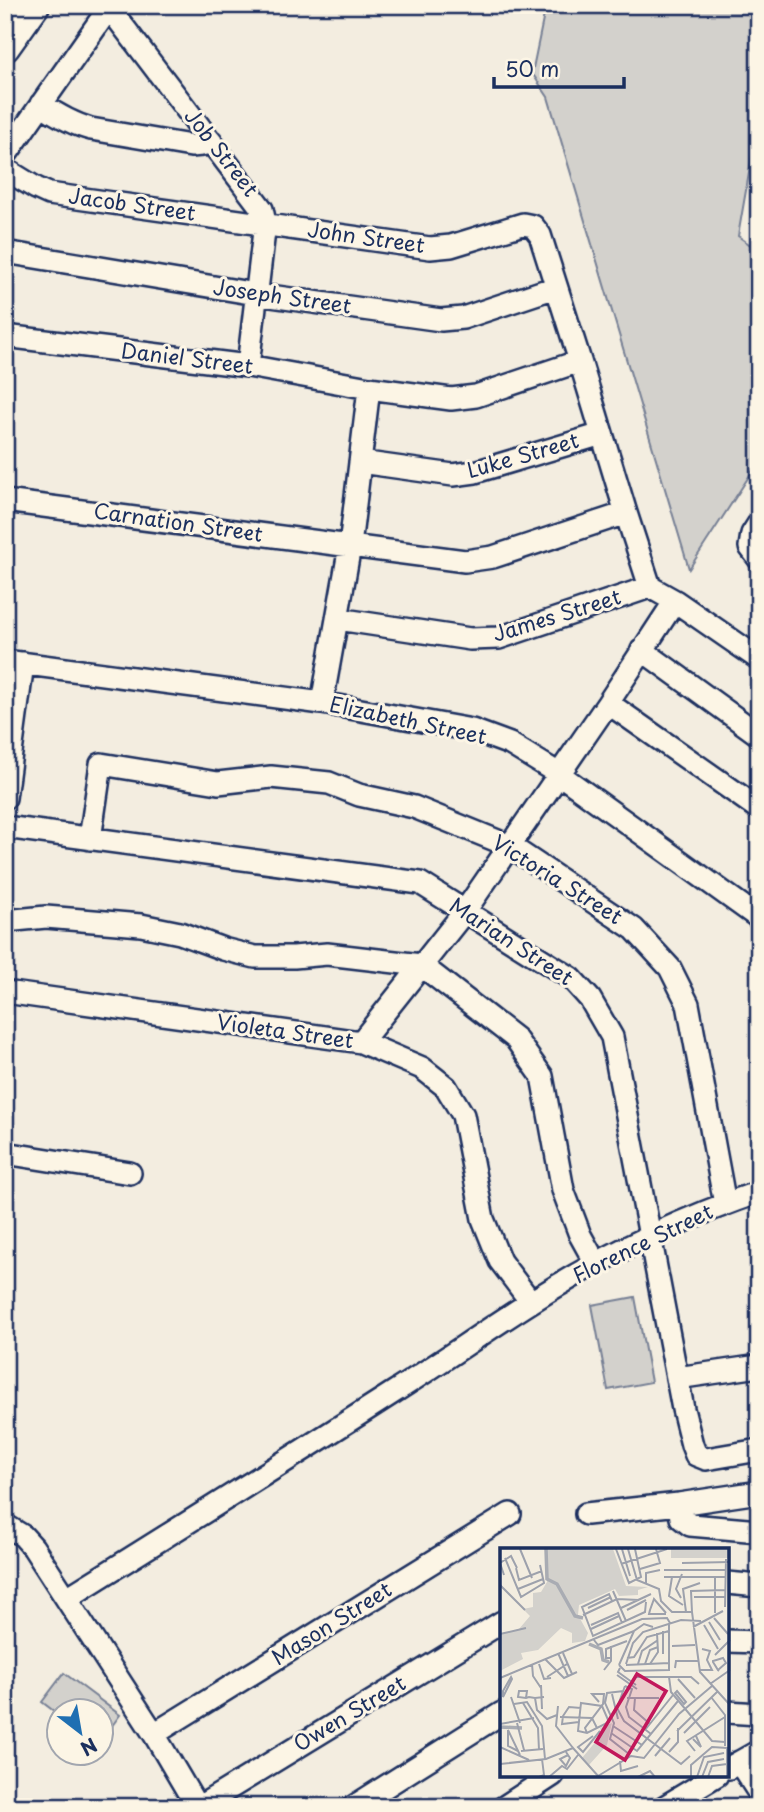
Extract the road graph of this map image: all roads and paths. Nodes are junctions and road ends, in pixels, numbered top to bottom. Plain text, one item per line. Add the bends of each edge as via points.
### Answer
1 (35, 5) edge
2 (108, 7) edge
3 (5, 47) edge
4 (41, 104) junction
5 (211, 141) junction
6 (5, 156) edge
7 (5, 169) edge
8 (265, 223) junction
9 (5, 252) edge
10 (556, 287) junction
11 (256, 294) junction
12 (5, 336) edge
13 (580, 361) junction
14 (248, 366) junction
15 (369, 388) junction
16 (602, 434) junction
17 (360, 462) junction
18 (5, 500) edge
19 (625, 513) junction
20 (759, 523) edge
21 (350, 546) junction
22 (759, 559) edge
23 (650, 587) junction
24 (675, 601) junction
25 (338, 618) junction
26 (642, 650) junction
27 (759, 659) edge
28 (14, 662) edge
29 (322, 703) junction
30 (608, 703) junction
31 (759, 735) edge
32 (8, 754) edge
33 (559, 774) junction
34 (5, 798) edge
35 (759, 809) edge
36 (5, 827) edge
37 (90, 839) junction
38 (510, 846) junction
39 (465, 911) junction
40 (759, 918) edge
41 (5, 921) edge
42 (421, 965) junction
43 (5, 992) edge
44 (361, 1042) junction
45 (5, 1153) edge
46 (130, 1173) dead end
47 (759, 1192) edge
48 (725, 1204) junction
49 (651, 1236) junction
50 (596, 1264) junction
51 (531, 1302) junction
52 (759, 1366) edge
53 (677, 1378) junction
54 (759, 1450) edge
55 (759, 1492) edge
56 (679, 1504) junction
57 (510, 1514) dead end
58 (586, 1514) dead end
59 (5, 1525) edge
60 (759, 1531) edge
61 (729, 1583) edge
62 (759, 1586) edge
63 (67, 1598) junction
64 (500, 1623) edge
65 (729, 1640) edge
66 (759, 1642) edge
67 (729, 1712) edge
68 (500, 1714) edge
69 (759, 1714) edge
70 (155, 1734) junction
71 (759, 1751) edge
72 (733, 1765) edge
73 (550, 1777) edge
74 (713, 1777) edge
75 (759, 1793) edge
76 (666, 1806) edge
77 (198, 1807) edge
78 (352, 1807) edge
79 (504, 1807) edge

1 - 3 street
2 - 4 street
2 - 5 street, Job Street
4 - 5 street via 67,121 91,129 191,146
4 - 6 street
5 - 8 street, Job Street via 259,203
7 - 8 street, Jacob Street via 49,194
8 - 10 street, John Street via 430,248 523,224 533,226 540,234
8 - 11 street, Job Street
9 - 11 street, Joseph Street
10 - 11 street, Joseph Street via 463,318 441,320
10 - 13 street
11 - 14 street, Job Street
12 - 14 street, Daniel Street
13 - 15 street, Daniel Street via 476,396 451,399
13 - 16 street
14 - 15 street, Daniel Street
15 - 17 street
16 - 17 street, Luke Street via 453,475
16 - 19 street
17 - 21 street
18 - 21 street, Carnation Street
19 - 21 street, Carnation Street via 474,560
19 - 23 street
20 - 22 street via 750,547
21 - 25 street
23 - 24 street
23 - 25 street, James Street via 499,638 470,639
24 - 26 street
24 - 27 street
25 - 29 street
26 - 30 street
26 - 31 street
28 - 29 street, Elizabeth Street
28 - 32 street
29 - 33 street, Elizabeth Street via 472,730 510,744
30 - 33 street
30 - 35 street
32 - 34 street
33 - 38 street
33 - 40 street, Elizabeth Street
36 - 37 street, Marian Street
37 - 38 street, Victoria Street via 101,764 218,783 271,777 329,783 414,807
37 - 39 street, Marian Street via 420,883
38 - 39 street
38 - 48 street, Victoria Street via 634,929 670,968 688,1003
39 - 42 street
39 - 49 street, Marian Street via 571,978 590,999 612,1037
41 - 42 street via 46,917 141,925 255,957 327,954
42 - 44 street
42 - 50 street via 515,1038 542,1076 563,1190 579,1235
43 - 44 street, Violeta Street
44 - 51 street, Violeta Street via 422,1068 446,1087 463,1115 483,1219 500,1261
45 - 46 street
47 - 48 street, Florence Street
48 - 49 street, Florence Street
49 - 50 street, Florence Street
49 - 53 street, Marian Street
50 - 51 street, Florence Street
51 - 63 street, Florence Street
52 - 53 street
53 - 54 street, Marian Street via 696,1455 706,1459
55 - 56 street
56 - 58 street
56 - 60 street via 681,1518 690,1525
57 - 70 street, Mason Street
59 - 63 street via 23,1535
61 - 62 street
63 - 70 street
64 - 77 street, Owen Street
65 - 66 street
67 - 69 street
68 - 78 street
70 - 77 street
71 - 72 street
72 - 75 street
73 - 79 street
74 - 76 street

